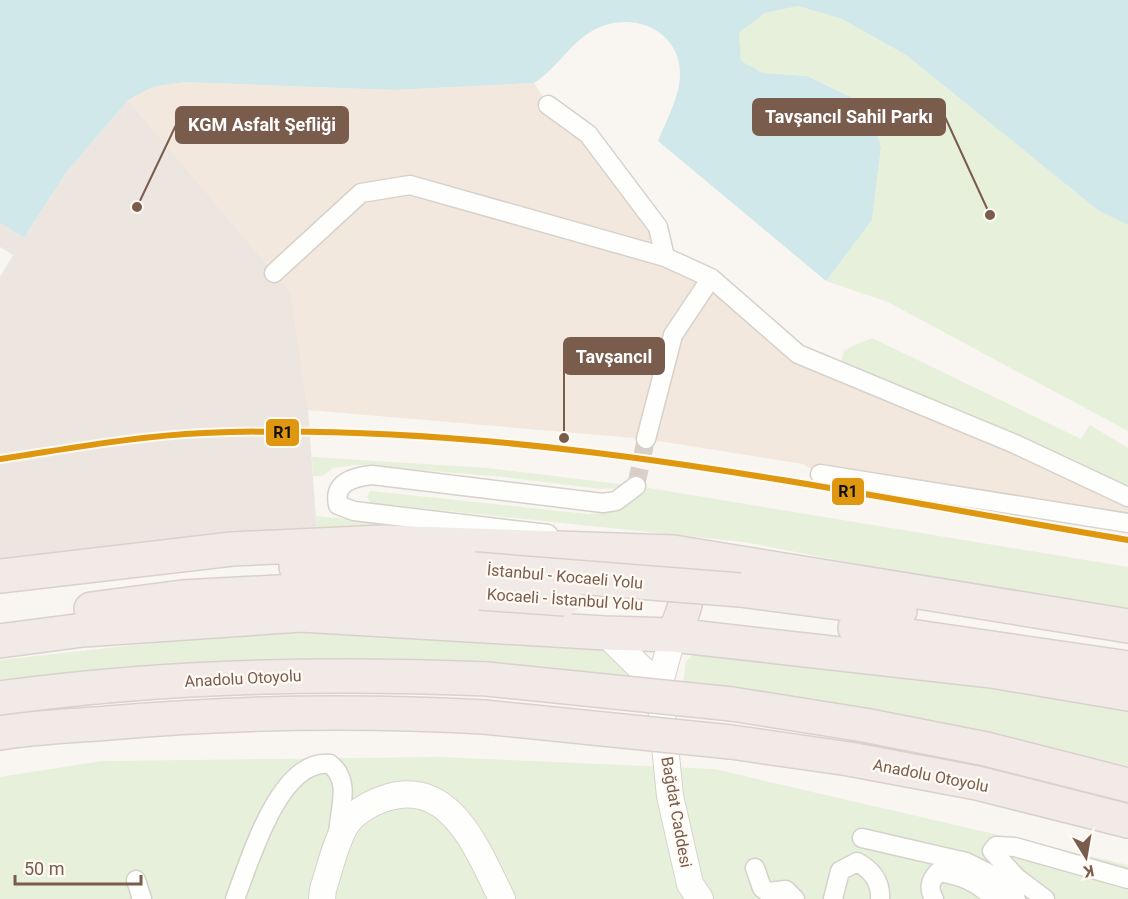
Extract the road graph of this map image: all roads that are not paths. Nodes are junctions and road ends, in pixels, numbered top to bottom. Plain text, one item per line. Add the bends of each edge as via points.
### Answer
1 (548, 105) dead end
2 (664, 257) junction
3 (274, 273) dead end
4 (711, 278) junction
5 (646, 439) tunnel mouth
6 (820, 474) dead end
7 (636, 486) dead end
8 (1128, 497) edge
9 (1128, 523) edge
10 (532, 539) junction
11 (673, 552) junction
12 (0, 576) edge
13 (477, 581) junction
14 (0, 597) edge
15 (741, 600) junction
16 (0, 621) edge
17 (1128, 626) edge
18 (605, 633) junction
19 (673, 635) junction
20 (0, 641) edge
21 (1128, 644) edge
22 (1128, 668) edge
23 (659, 686) junction
24 (1128, 694) edge
25 (0, 698) edge
26 (0, 733) edge
27 (1128, 785) edge
28 (1128, 821) edge
29 (862, 838) dead end
30 (338, 849) junction
31 (754, 868) dead end
32 (1128, 879) edge
33 (136, 880) dead end
34 (142, 899) edge
35 (235, 899) edge
36 (322, 899) edge
37 (502, 899) edge
38 (700, 899) edge
39 (795, 899) edge
40 (833, 899) edge
41 (880, 899) edge
42 (934, 899) edge
43 (994, 899) edge
44 (1016, 899) edge
45 (1045, 899) edge

1 - 2 street via 588,134 658,227
2 - 3 street via 410,185 361,193
2 - 4 street
4 - 5 street via 674,336
4 - 8 street via 798,354 1015,444
6 - 9 street
7 - 10 street via 616,501 603,503 372,475 341,484 336,496 338,505 354,511
10 - 11 highway
10 - 12 highway via 232,549
10 - 18 highway via 530,602 540,615
11 - 17 highway
11 - 19 highway via 688,578 683,615
13 - 14 highway, İstanbul - Kocaeli Yolu via 313,566 180,573
13 - 15 highway, İstanbul - Kocaeli Yolu, bridge
13 - 16 highway, Kocaeli - İstanbul Yolu via 182,597
15 - 21 highway, İstanbul - Kocaeli Yolu
15 - 22 highway
18 - 19 highway
18 - 20 highway via 301,615 83,630
18 - 23 main road
19 - 23 main road
19 - 24 highway via 992,671
23 - 38 main road, Bağdat Caddesi via 670,796 690,884
25 - 27 highway, Anadolu Otoyolu, bridge via 151,682 295,675 487,679 732,704 864,725 986,748
26 - 28 highway, Anadolu Otoyolu, bridge via 164,718 303,712 484,717 731,742 849,759 977,783
29 - 44 street via 966,862 988,873
30 - 35 street via 342,780 330,764 309,765 293,778 272,810
30 - 36 main road
30 - 37 main road via 347,824 372,803 396,794 423,796 444,805 467,832
31 - 39 street via 767,892 786,890
32 - 45 street via 1034,852 996,846 992,850 1001,863
33 - 34 street
40 - 41 street via 840,871 857,862 877,880
42 - 43 street via 931,880 938,872 958,875 982,887

